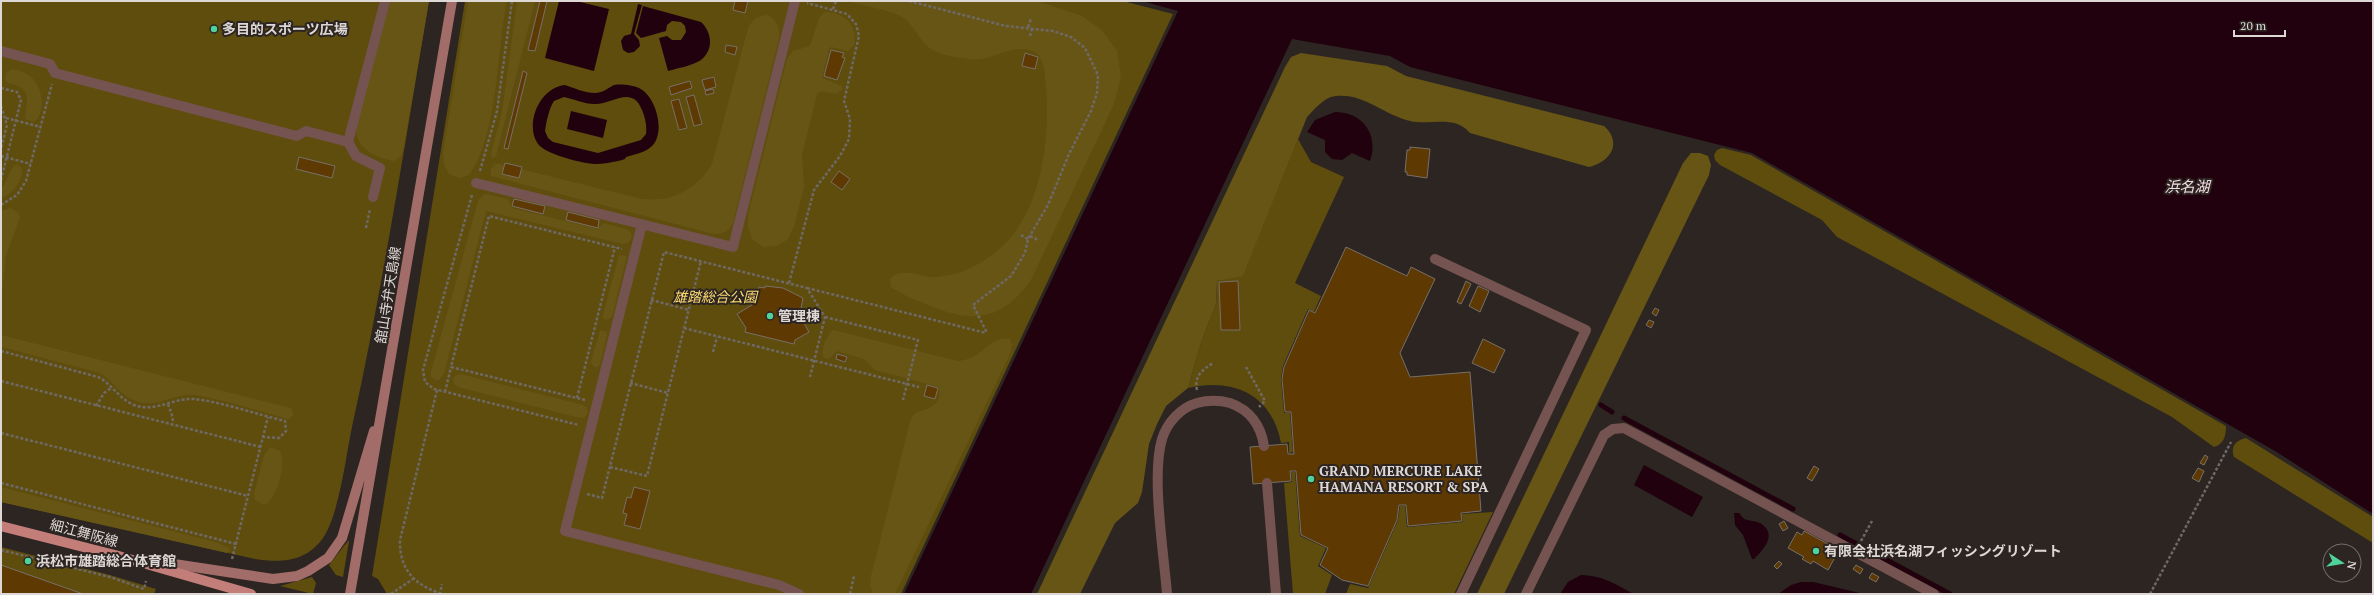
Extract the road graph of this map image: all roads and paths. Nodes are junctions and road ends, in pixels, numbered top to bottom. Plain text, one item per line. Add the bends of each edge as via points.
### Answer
1 (385, 1) edge
2 (452, 1) edge
3 (512, 1) edge
4 (795, 1) edge
5 (800, 1) edge
6 (836, 1) edge
7 (909, 1) edge
8 (833, 9) junction
9 (1031, 19) dead end
10 (1030, 27) junction
11 (1030, 36) dead end
12 (1, 51) edge
13 (55, 73) junction
14 (1, 88) edge
15 (1, 106) edge
16 (6, 118) junction
17 (17, 121) junction
18 (41, 127) junction
19 (348, 142) junction
20 (1, 149) edge
21 (1, 156) edge
22 (7, 158) junction
23 (31, 164) junction
24 (1, 180) edge
25 (476, 183) junction
26 (373, 197) joint
27 (1, 205) edge
28 (642, 224) junction
29 (366, 228) dead end
30 (1021, 235) dead end
31 (1029, 237) junction
32 (1038, 240) dead end
33 (615, 247) junction
34 (634, 252) junction
35 (1435, 259) dead end
36 (701, 261) junction
37 (789, 283) junction
38 (807, 288) junction
39 (651, 300) junction
40 (689, 310) junction
41 (825, 317) junction
42 (684, 328) junction
43 (717, 337) junction
44 (1, 350) edge
45 (713, 352) dead end
46 (814, 361) junction
47 (1213, 363) dead end
48 (451, 367) junction
49 (1246, 367) dead end
50 (389, 375) junction
51 (810, 377) dead end
52 (1, 381) edge
53 (630, 384) junction
54 (907, 384) junction
55 (919, 387) dead end
56 (111, 388) junction
57 (438, 390) junction
58 (445, 392) junction
59 (1198, 392) dead end
60 (668, 393) junction
61 (577, 398) junction
62 (903, 400) dead end
63 (597, 403) junction
64 (168, 404) junction
65 (96, 406) junction
66 (1258, 408) dead end
67 (268, 417) junction
68 (172, 425) junction
69 (590, 428) junction
70 (1, 433) edge
71 (263, 437) junction
72 (2231, 442) dead end
73 (1264, 446) dead end
74 (261, 447) junction
75 (610, 466) junction
76 (1, 483) edge
77 (1267, 483) dead end
78 (575, 492) junction
79 (248, 496) junction
80 (1872, 521) dead end
81 (1, 526) edge
82 (1860, 543) dead end
83 (236, 544) junction
84 (1, 550) edge
85 (115, 555) junction
86 (232, 559) dead end
87 (854, 576) dead end
88 (413, 579) junction
89 (146, 581) dead end
90 (442, 584) dead end
91 (251, 594) edge
92 (350, 594) edge
93 (391, 594) edge
94 (799, 594) edge
95 (850, 594) edge
96 (1167, 594) edge
97 (1276, 594) edge
98 (1461, 594) edge
99 (1526, 594) edge
100 (1934, 594) edge
101 (2150, 594) edge

1 - 19 street
2 - 50 main road, 舘山寺弁天島線
3 - 25 path via 497,110 486,156
4 - 28 street via 733,247
5 - 8 path
6 - 8 path
7 - 10 path via 1006,26
8 - 37 path via 848,14 858,29 859,42 844,101 850,119 850,129 845,148 814,190
9 - 10 path
10 - 11 path
10 - 31 path via 1071,37 1085,48 1098,75 1097,93 1091,111 1069,154 1048,205
12 - 13 street via 50,64
13 - 18 path
13 - 19 street via 297,136 306,131
14 - 17 path via 17,92 20,96
15 - 16 path
16 - 17 path
16 - 20 path via 7,133
17 - 18 path
17 - 22 path
18 - 23 path
19 - 26 street via 356,156 380,168
21 - 22 path
22 - 23 path
22 - 24 path
23 - 27 path via 22,188
25 - 28 street
25 - 57 path via 423,370 425,382 429,387
26 - 29 path
28 - 34 street
30 - 31 path
31 - 32 path
31 - 38 path via 1026,253 1014,272 973,306 987,333
33 - 34 path
33 - 48 path via 489,216
33 - 61 path
34 - 63 street
35 - 98 street via 1586,330
36 - 37 path
36 - 39 path via 664,252
36 - 40 path
37 - 38 path
38 - 41 path
39 - 40 path
39 - 53 path
40 - 42 path
41 - 46 path
41 - 54 path via 918,340
42 - 43 path
42 - 60 path
43 - 45 path
43 - 46 path
44 - 56 path via 87,372 105,380
46 - 51 path
46 - 54 path
47 - 59 path via 1205,367 1198,376
48 - 58 path
48 - 61 path
49 - 66 path via 1265,401
50 - 85 main road via 347,527 336,548 319,565 297,576 273,579
50 - 92 main road, 舘山寺弁天島線
52 - 65 path
53 - 60 path
53 - 75 path
54 - 55 path
54 - 62 path
56 - 64 path via 126,401 136,405 147,407
56 - 65 path via 104,393
57 - 58 path
57 - 88 path via 400,540 401,558
58 - 69 path
60 - 75 path via 647,476
61 - 63 path
63 - 69 street
64 - 67 path via 175,400 195,399
64 - 68 path via 174,418
65 - 68 path
67 - 71 path
67 - 71 path via 285,421 286,431 274,440
68 - 74 path
69 - 78 street
70 - 79 path
71 - 74 path
72 - 101 path
73 - 96 street via 1258,425 1250,416 1241,408 1218,401 1193,404 1174,418 1167,428 1160,451 1158,479
74 - 79 path
75 - 78 path via 602,498
76 - 83 path
77 - 97 street
78 - 94 street via 565,531 779,585
79 - 83 path
80 - 82 path
81 - 85 main road, 細江舞阪線
83 - 86 path
84 - 89 path via 144,588
85 - 91 main road, 細江舞阪線
87 - 95 path
88 - 90 path via 426,588 440,593
88 - 93 path
99 - 100 street via 1604,436 1613,429 1624,428

